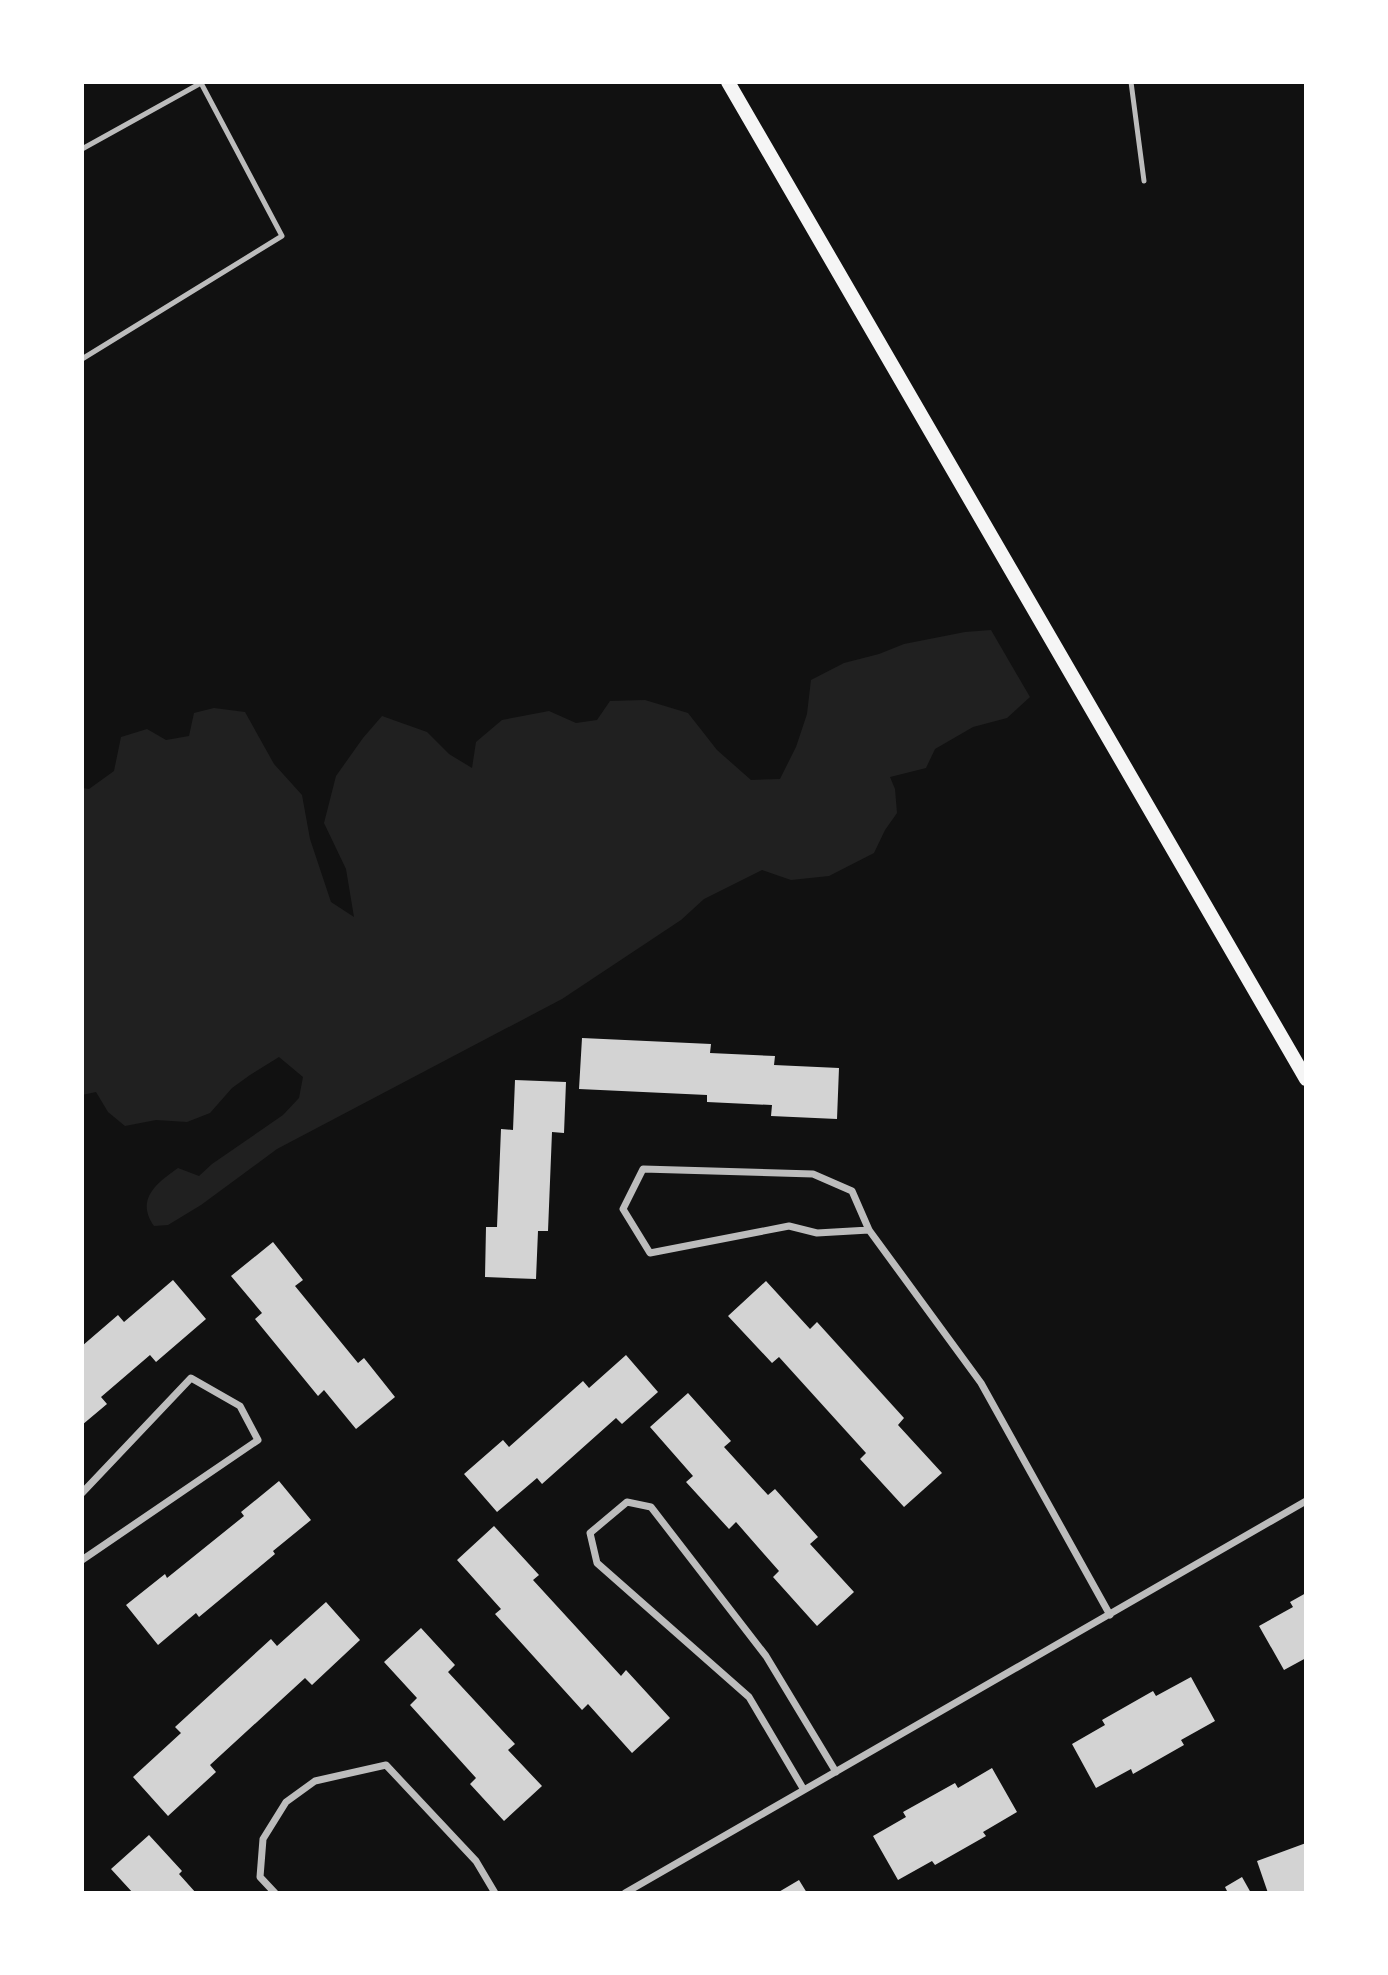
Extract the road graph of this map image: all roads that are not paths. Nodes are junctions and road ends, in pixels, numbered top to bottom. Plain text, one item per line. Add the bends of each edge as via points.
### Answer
1 (728, 82) edge
2 (1131, 82) edge
3 (82, 149) edge
4 (1144, 181) dead end
5 (82, 359) edge
6 (1306, 1079) edge
7 (869, 1230) junction
8 (82, 1493) edge
9 (1306, 1501) edge
10 (82, 1560) edge
11 (1110, 1615) junction
12 (835, 1772) junction
13 (804, 1790) junction
14 (275, 1893) edge
15 (495, 1893) edge
16 (625, 1893) edge

1 - 6 main road
2 - 4 lane
3 - 5 lane via 201,83 282,236
7 - 7 street via 852,1191 813,1174 643,1169 623,1209 650,1253 789,1226 817,1233
7 - 11 street via 981,1383
8 - 10 street via 191,1378 240,1406 258,1440
9 - 11 street
11 - 12 street
12 - 13 street
12 - 13 street via 766,1656 651,1507 627,1502 590,1533 597,1563 749,1697
13 - 16 street
14 - 15 street via 260,1877 263,1839 286,1802 315,1782 386,1765 476,1861

